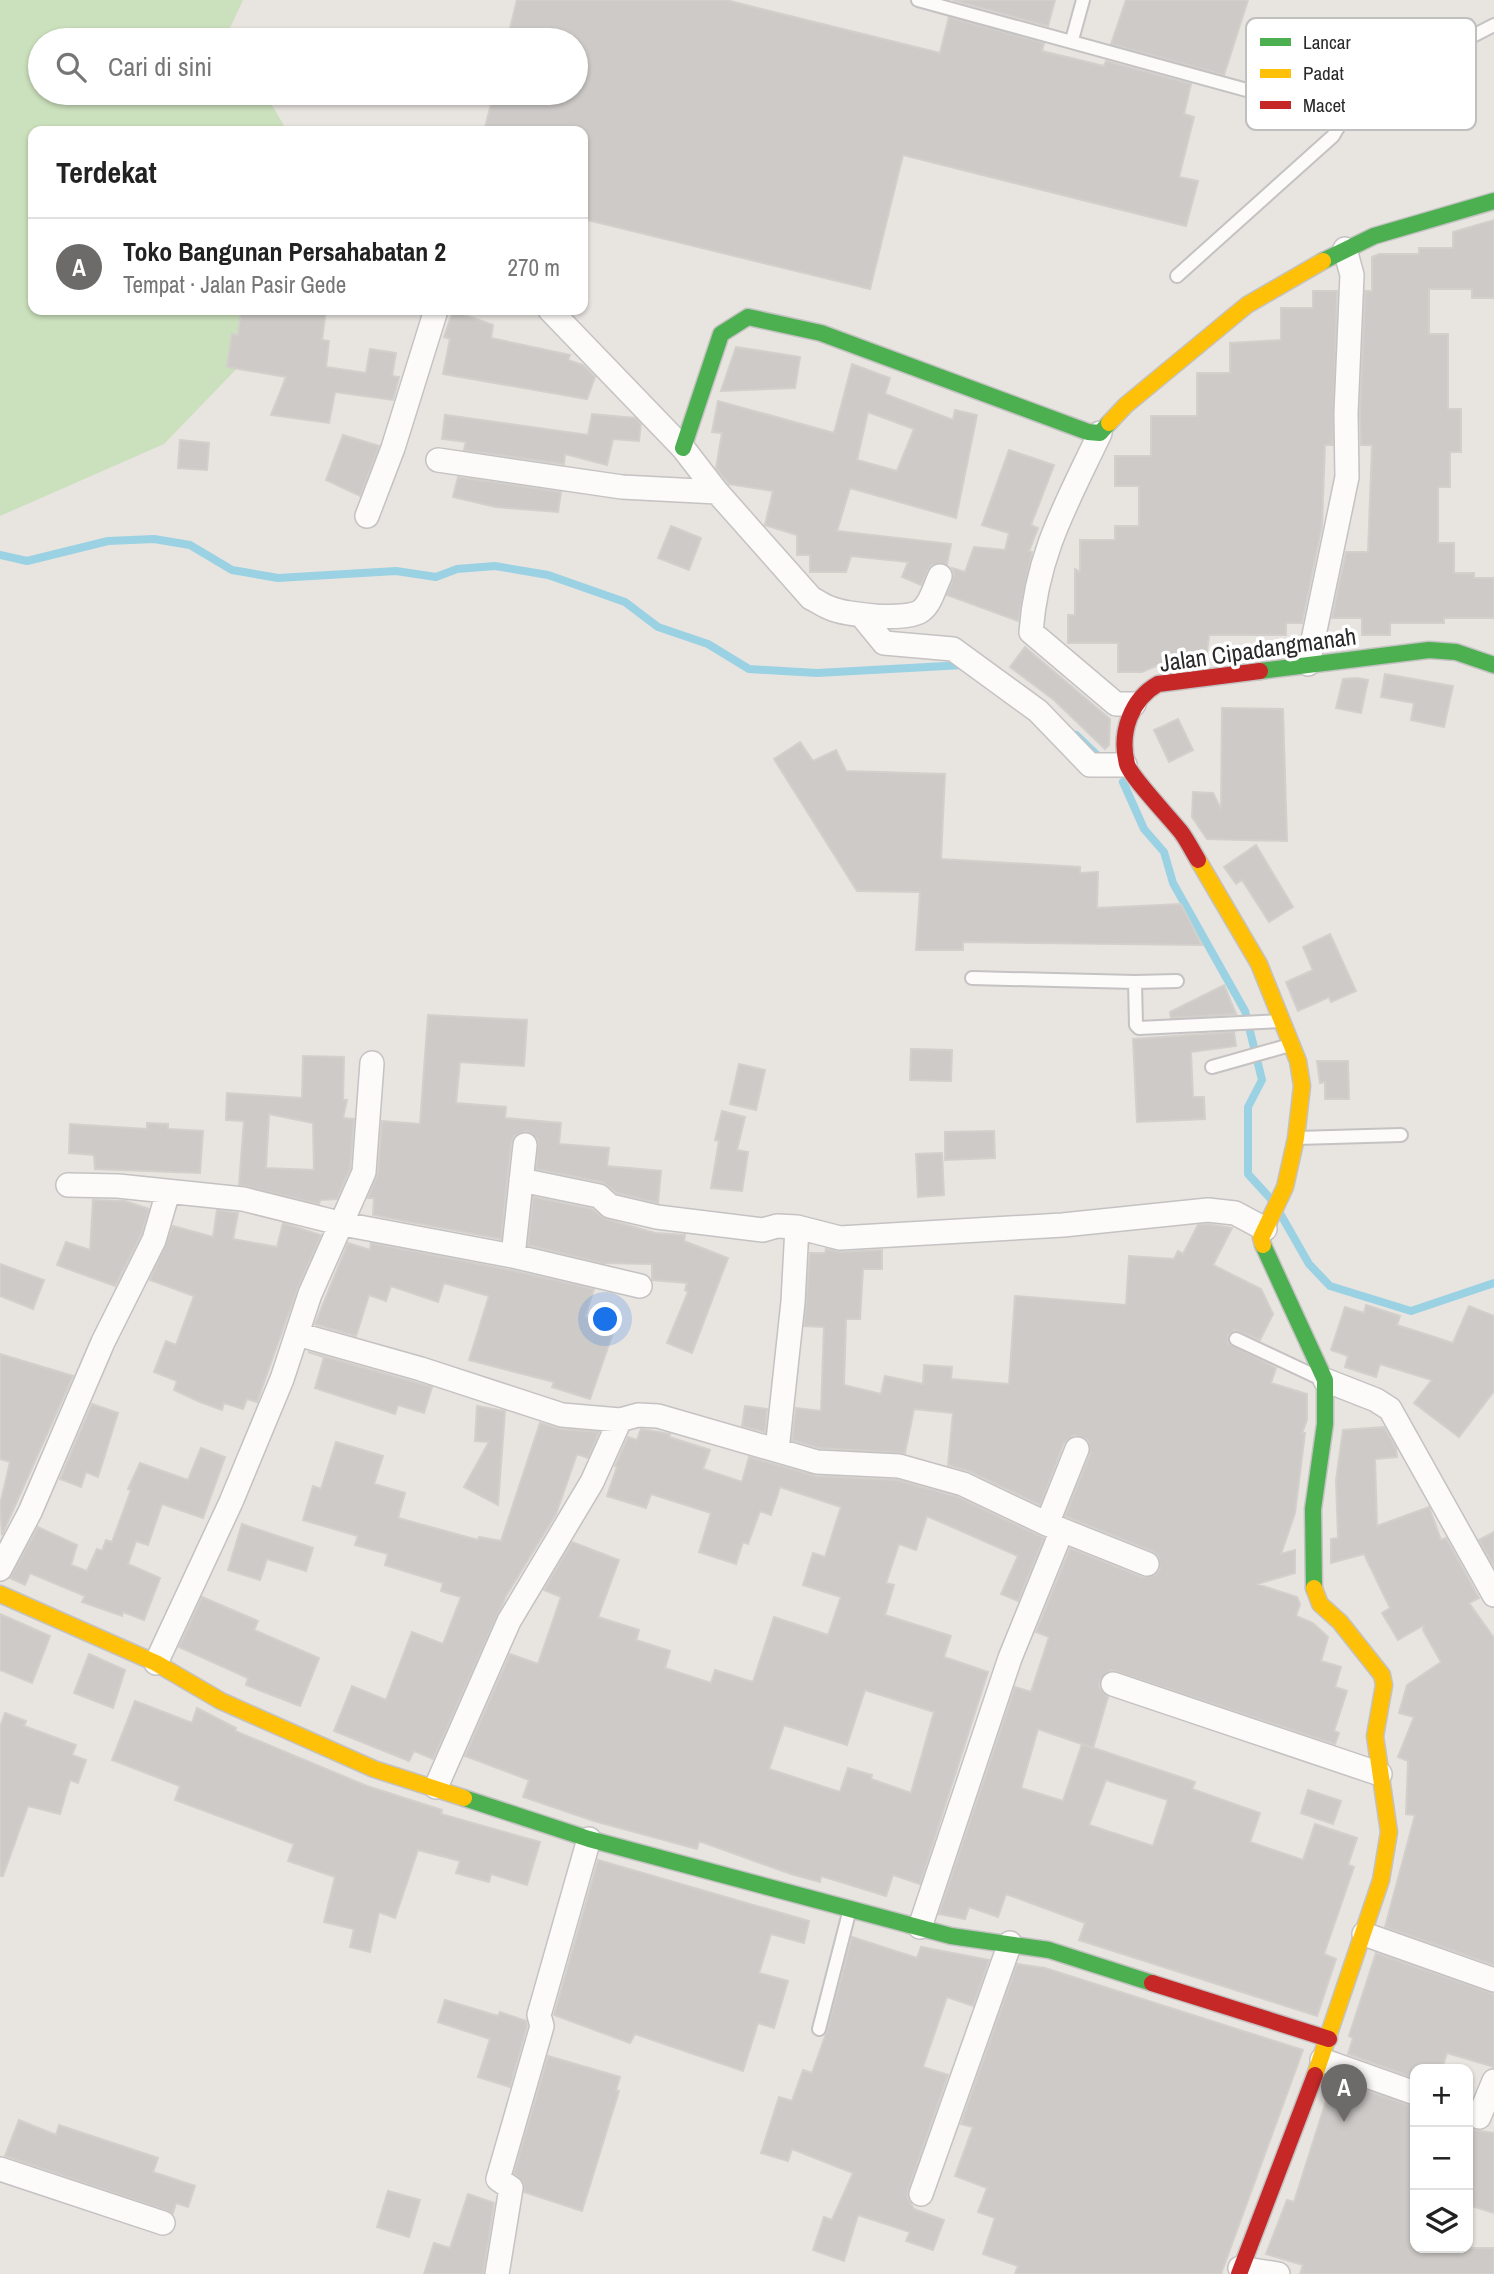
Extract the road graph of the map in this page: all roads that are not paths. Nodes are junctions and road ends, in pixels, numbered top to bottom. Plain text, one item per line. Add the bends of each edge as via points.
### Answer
1 (918, 0) edge
2 (1083, 0) edge
3 (1494, 25) edge
4 (1476, 34) edge
5 (1072, 40) junction
6 (1246, 89) edge
7 (1337, 130) edge
8 (1494, 201) edge
9 (1345, 249) junction
10 (1177, 276) dead end
11 (434, 315) edge
12 (555, 315) edge
13 (1100, 433) junction
14 (683, 448) junction
15 (438, 460) dead end
16 (718, 492) junction
17 (367, 516) dead end
18 (940, 576) dead end
19 (861, 615) junction
20 (1308, 664) junction
21 (1494, 665) edge
22 (1134, 704) junction
23 (1126, 765) junction
24 (972, 978) dead end
25 (1177, 981) dead end
26 (1135, 982) junction
27 (1276, 1021) junction
28 (1290, 1045) junction
29 (372, 1063) dead end
30 (1212, 1066) dead end
31 (1401, 1135) dead end
32 (1296, 1138) junction
33 (525, 1145) dead end
34 (522, 1180) junction
35 (68, 1185) dead end
36 (168, 1192) junction
37 (1270, 1220) junction
38 (344, 1224) junction
39 (797, 1227) junction
40 (513, 1256) junction
41 (640, 1286) dead end
42 (298, 1334) junction
43 (1236, 1339) dead end
44 (1325, 1380) junction
45 (620, 1420) junction
46 (1076, 1449) dead end
47 (777, 1450) junction
48 (1054, 1527) junction
49 (1147, 1564) dead end
50 (0, 1569) edge
51 (0, 1594) edge
52 (1494, 1595) edge
53 (156, 1663) junction
54 (1113, 1684) dead end
55 (1380, 1774) junction
56 (436, 1787) junction
57 (589, 1839) junction
58 (850, 1908) junction
59 (920, 1927) junction
60 (1364, 1934) junction
61 (1010, 1942) junction
62 (1494, 1980) edge
63 (819, 2028) dead end
64 (1326, 2050) junction
65 (1494, 2081) edge
66 (1410, 2091) edge
67 (1480, 2117) edge
68 (1, 2173) edge
69 (921, 2194) dead end
70 (163, 2223) dead end
71 (1239, 2271) edge
72 (497, 2274) edge
73 (1278, 2274) edge

1 - 5 lane
2 - 5 lane
3 - 4 lane
5 - 6 lane
7 - 10 lane
8 - 9 street
9 - 13 street via 1247,305 1126,405
9 - 20 street via 1352,275 1348,477
11 - 17 street
12 - 14 street
13 - 14 street via 821,333 748,317 721,334
13 - 22 street via 1045,552 1034,591 1031,632 1116,704
14 - 16 street
15 - 16 street via 622,487
16 - 19 street via 811,598 831,609
18 - 19 street via 921,612
19 - 23 street via 884,643 953,649 1038,711 1090,765
20 - 21 street, Jalan Cipadangmanah via 1429,650 1456,652
20 - 22 street, Jalan Cipadangmanah via 1158,684
22 - 23 street via 1127,727
23 - 27 street via 1183,835 1259,964
24 - 26 lane
25 - 26 lane
26 - 27 lane via 1139,1028
27 - 28 street
28 - 30 lane
28 - 32 street via 1302,1086
29 - 38 street via 364,1172
31 - 32 lane
32 - 37 street via 1285,1187
33 - 34 street
34 - 39 street via 600,1195 610,1206 657,1217 764,1230
34 - 40 street
35 - 36 street
36 - 38 street via 243,1199
36 - 50 street via 154,1240
37 - 39 street via 1208,1210 1063,1225 840,1238
37 - 44 street via 1261,1238 1266,1258
38 - 40 street
38 - 42 street via 310,1294
39 - 47 street
40 - 41 street
42 - 45 street via 562,1415
42 - 53 street via 231,1502
43 - 44 lane
44 - 52 street via 1390,1409
44 - 55 street via 1325,1424 1313,1509 1313,1586 1320,1604 1382,1675 1375,1736
45 - 47 street via 658,1416
45 - 56 street via 592,1482 509,1621
46 - 48 street
47 - 48 street via 817,1462 898,1466 924,1473 962,1484
48 - 49 street
48 - 59 street
51 - 53 street
53 - 56 street via 221,1701 374,1769
54 - 55 street
55 - 60 street via 1389,1832 1387,1853
56 - 57 street
57 - 58 street
57 - 72 street via 498,2179 511,2188
58 - 59 street
58 - 63 lane
59 - 61 street via 951,1936
60 - 62 street
60 - 64 street
61 - 64 street via 1049,1950
61 - 69 street
64 - 66 street
64 - 71 street
65 - 67 street
68 - 70 street
71 - 73 street

